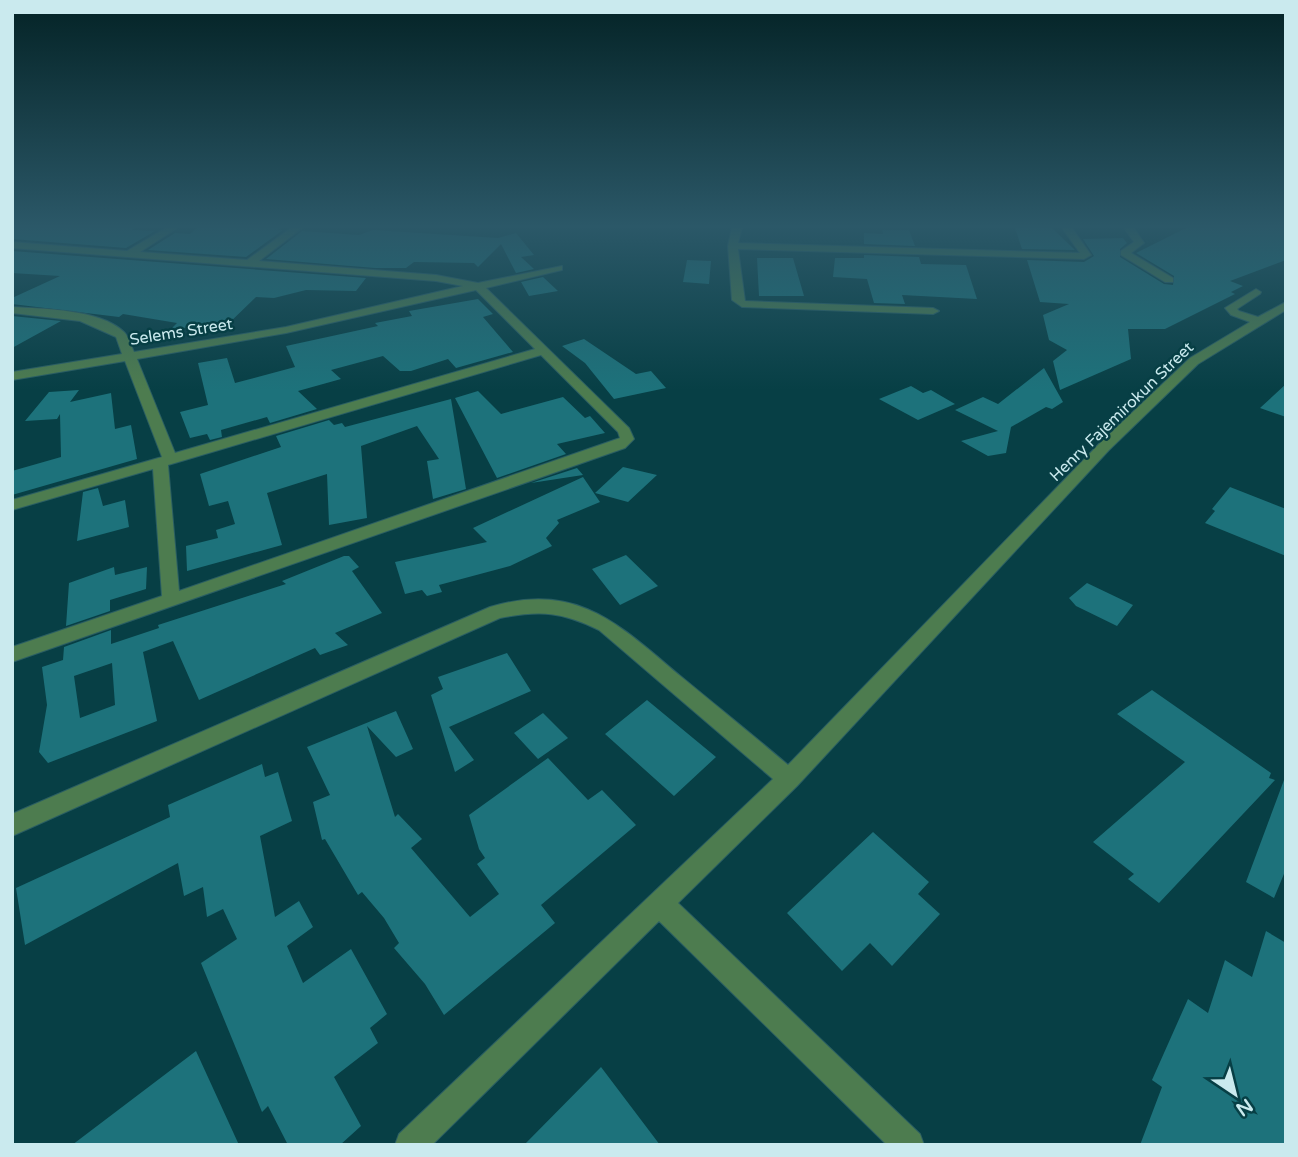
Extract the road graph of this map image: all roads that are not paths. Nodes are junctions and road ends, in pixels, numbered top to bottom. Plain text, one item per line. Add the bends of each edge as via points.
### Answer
1 (457, 282) edge
2 (496, 282) edge
3 (736, 282) edge
4 (478, 286) junction
5 (1256, 292) dead end
6 (1285, 306) edge
7 (12, 310) edge
8 (933, 311) dead end
9 (1256, 320) junction
10 (543, 351) junction
11 (131, 355) junction
12 (12, 376) edge
13 (165, 462) junction
14 (12, 505) edge
15 (171, 601) junction
16 (12, 655) edge
17 (789, 779) junction
18 (12, 825) edge
19 (660, 904) junction
20 (410, 1145) edge
21 (909, 1145) edge

1 - 4 street
2 - 4 street, Selems Street
3 - 8 street via 737,300 742,304
4 - 10 street
4 - 11 street, Selems Street via 286,330
5 - 9 street via 1231,308
6 - 9 street, Henry Fajemirokun Street
7 - 11 street via 79,316 103,323 121,335
9 - 17 street, Henry Fajemirokun Street via 1194,361 1019,535
10 - 13 street
10 - 15 street via 628,439
11 - 12 street, Selems Street
11 - 13 street
13 - 14 street
13 - 15 street
15 - 16 street
17 - 18 street via 606,625 572,608 540,604 496,612
17 - 19 street, Henry Fajemirokun Street
19 - 20 street, Henry Fajemirokun Street
19 - 21 street

